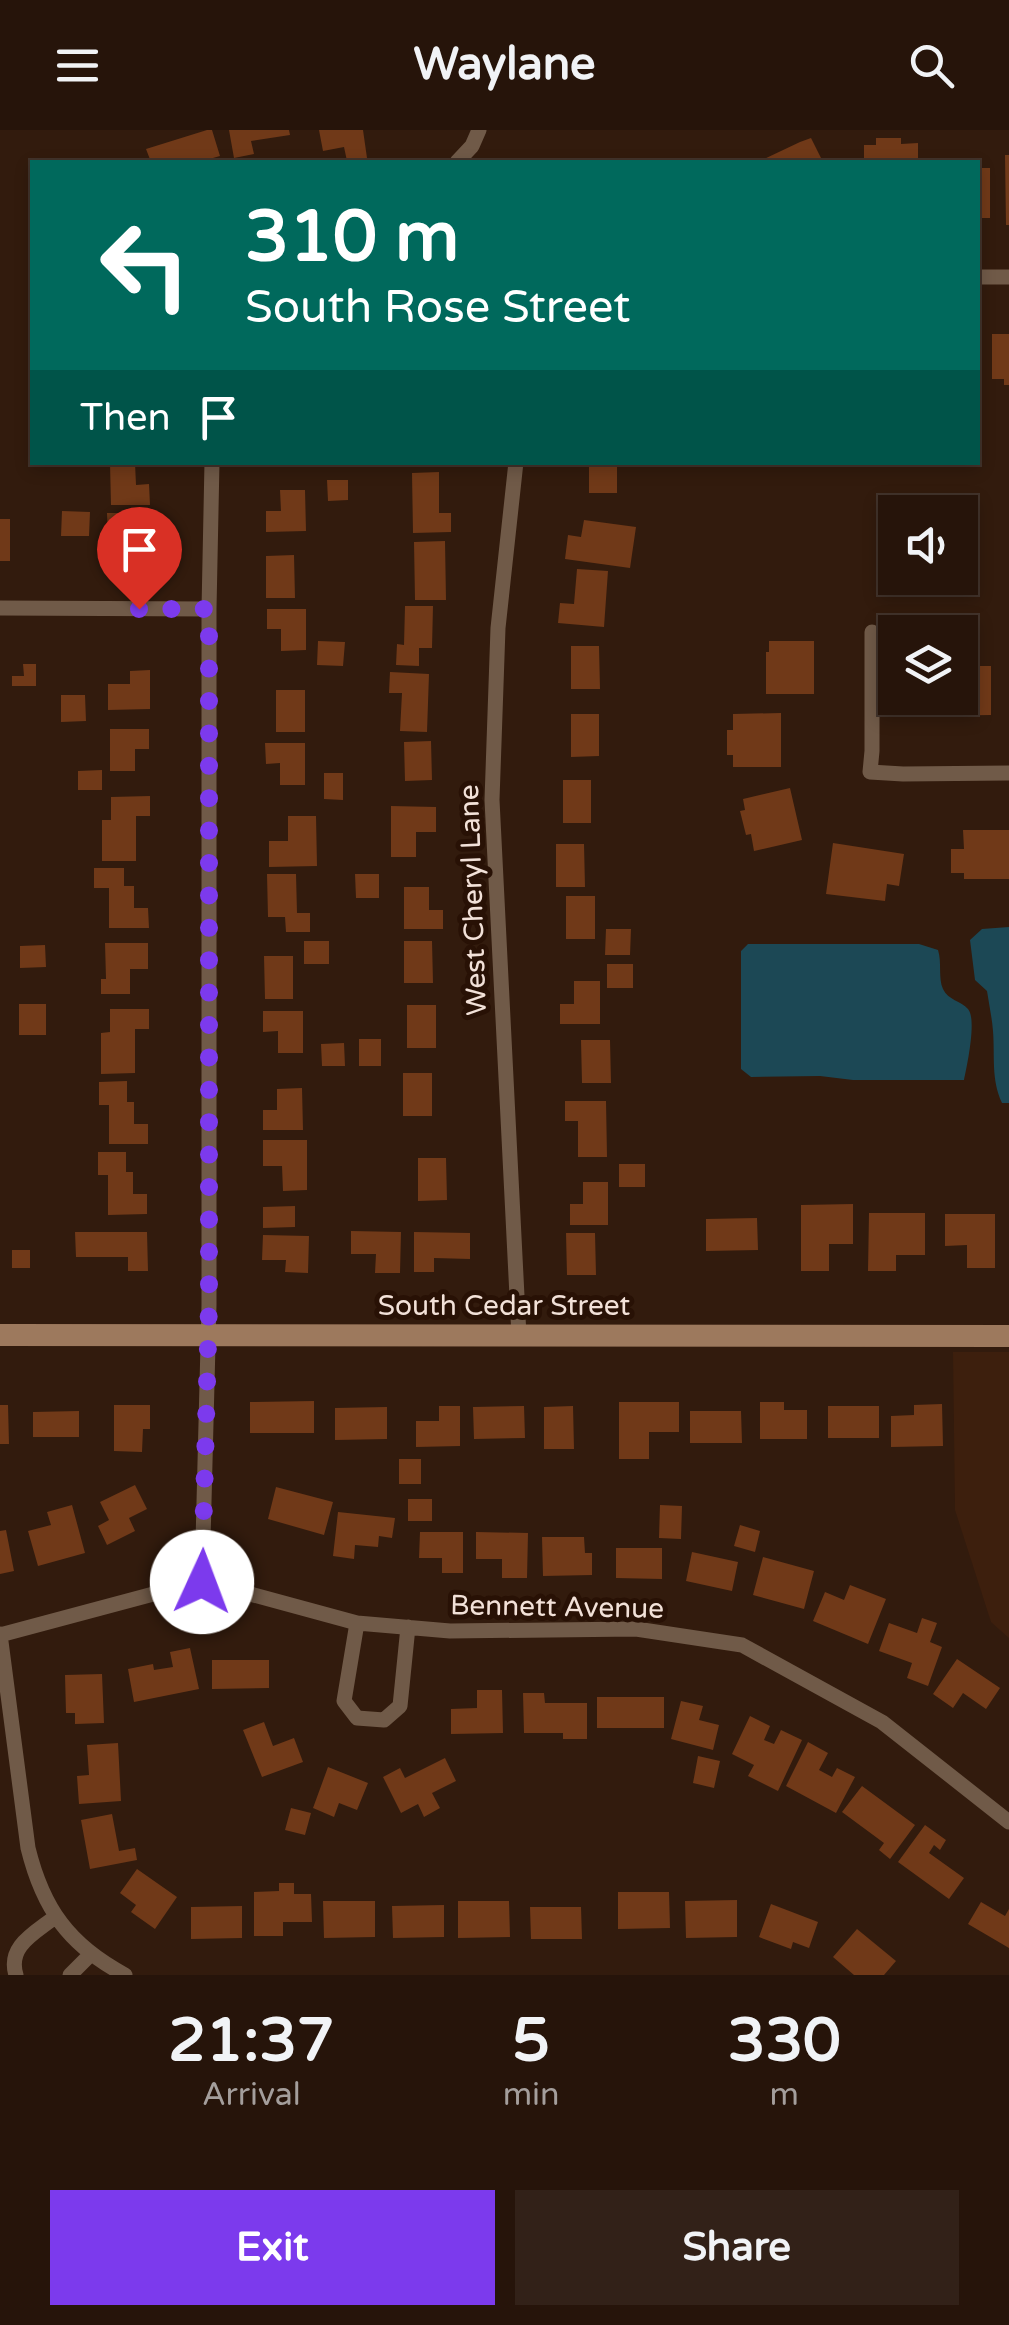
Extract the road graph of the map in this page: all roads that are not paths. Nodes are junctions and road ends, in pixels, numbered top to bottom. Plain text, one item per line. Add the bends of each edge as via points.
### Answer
1 (479, 130) edge
2 (472, 146) junction
3 (459, 160) edge
4 (482, 160) edge
5 (980, 276) edge
6 (1009, 277) edge
7 (212, 465) edge
8 (516, 465) edge
9 (0, 608) edge
10 (209, 609) junction
11 (872, 632) dead end
12 (1009, 773) edge
13 (0, 1335) edge
14 (520, 1336) junction
15 (1009, 1336) edge
16 (208, 1337) junction
17 (202, 1582) junction
18 (357, 1623) junction
19 (408, 1627) junction
20 (0, 1634) edge
21 (1009, 1822) edge
22 (55, 1917) junction
23 (91, 1954) junction
24 (16, 1975) edge
25 (70, 1975) edge
26 (124, 1975) edge

1 - 2 street
2 - 3 street
2 - 4 street
5 - 6 street
7 - 10 street
8 - 14 street, West Cheryl Lane via 498,628 492,800
9 - 10 street
10 - 16 street
11 - 12 street via 870,772
13 - 16 street, South Cedar Street
14 - 15 street, South Cedar Street
14 - 16 street, South Cedar Street
16 - 17 street
17 - 18 street, Bennett Avenue
17 - 20 street, Bennett Avenue
18 - 19 street, Bennett Avenue
18 - 19 street via 344,1701 357,1718 384,1720 400,1706
19 - 21 street, Bennett Avenue via 636,1629 742,1645 882,1722
20 - 22 street via 28,1848
22 - 23 street
22 - 24 street via 18,1946
23 - 25 street
23 - 26 street

